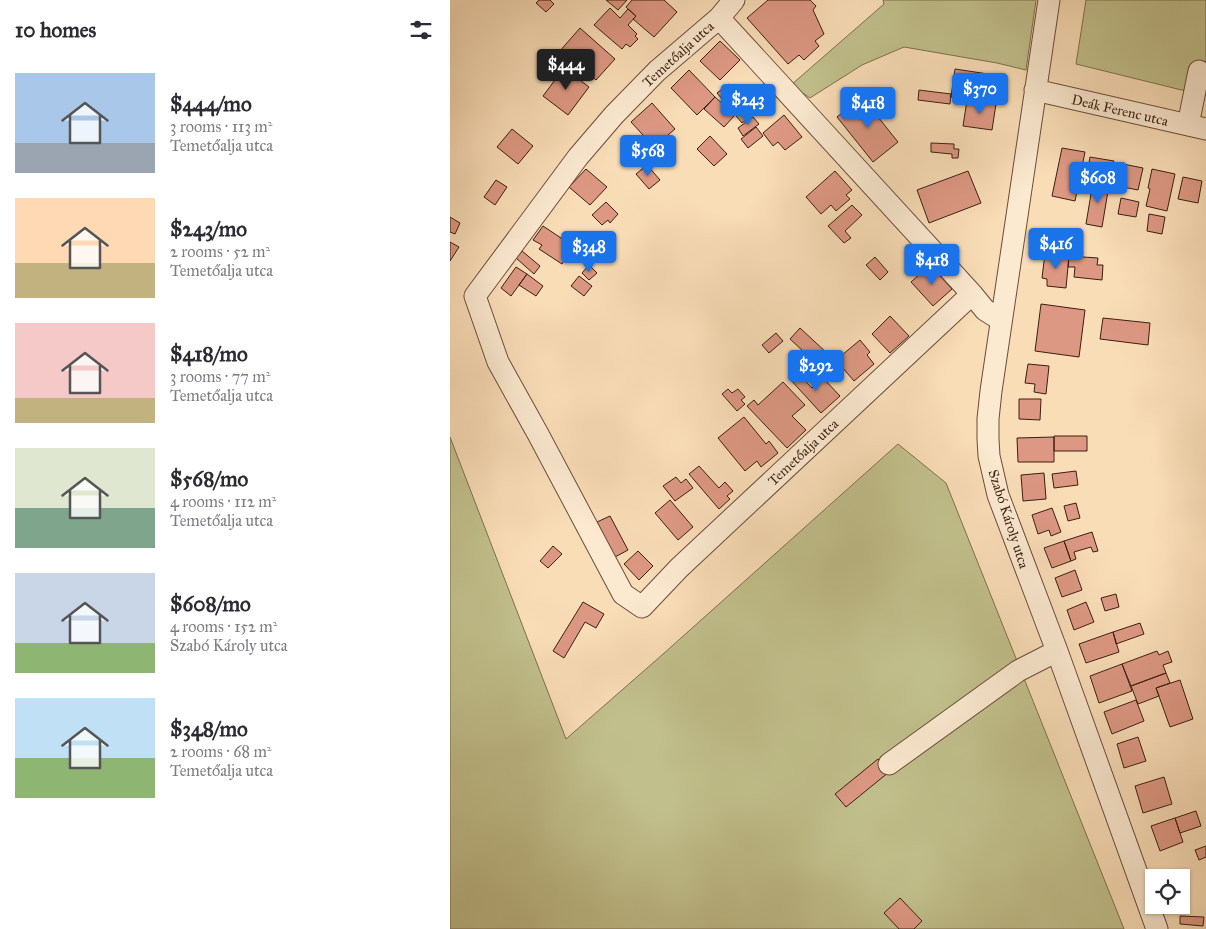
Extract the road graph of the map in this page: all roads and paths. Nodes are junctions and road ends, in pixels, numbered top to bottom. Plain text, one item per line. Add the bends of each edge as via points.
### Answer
1 (734, 0) edge
2 (1049, 0) edge
3 (719, 18) junction
4 (1199, 71) dead end
5 (1035, 90) junction
6 (1197, 127) edge
7 (972, 294) junction
8 (1001, 320) junction
9 (1057, 651) junction
10 (889, 764) dead end
11 (1157, 929) edge

1 - 3 street
2 - 5 street, Szabó Károly utca
3 - 7 street, Temetőalja utca
3 - 7 street, Temetőalja utca via 657,71 614,115 578,157 475,296 498,362 623,594 642,606
4 - 6 street
5 - 6 street, Deák Ferenc utca
5 - 8 street, Szabó Károly utca
7 - 8 street via 985,310
8 - 9 street, Szabó Károly utca via 988,419 989,456 998,495
9 - 10 street via 1018,671
9 - 11 street, Szabó Károly utca

